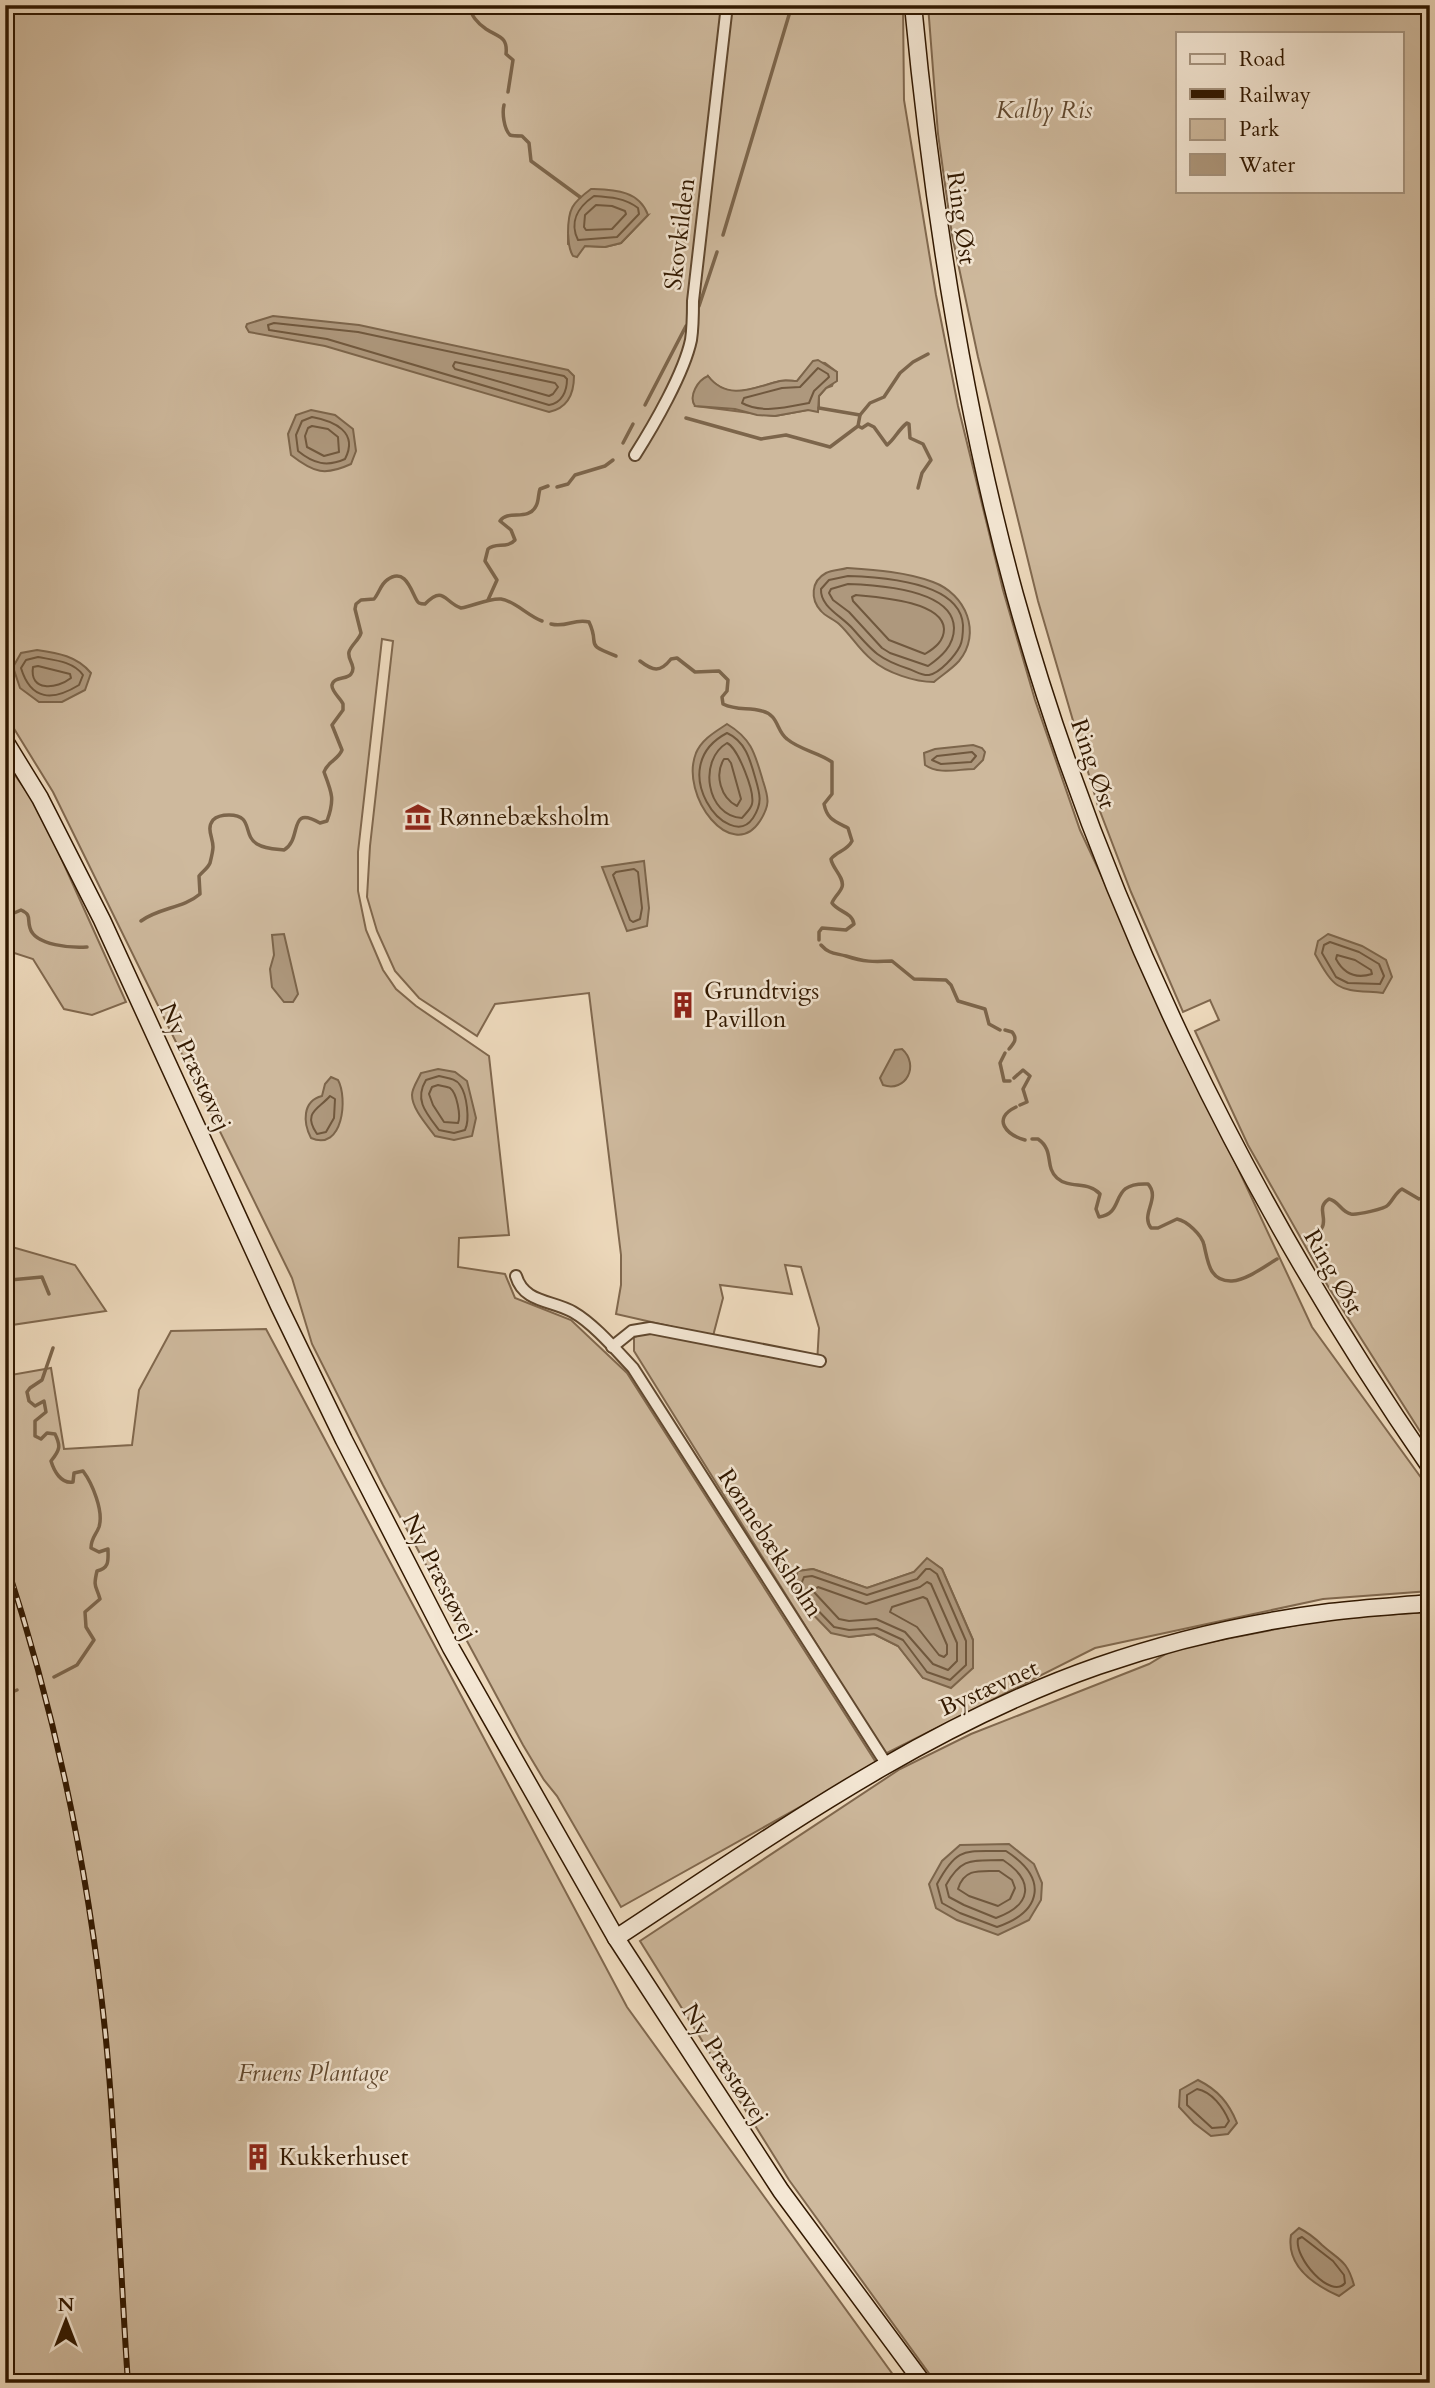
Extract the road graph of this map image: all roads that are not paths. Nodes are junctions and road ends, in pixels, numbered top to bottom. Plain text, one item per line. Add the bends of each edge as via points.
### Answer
1 (727, 5) edge
2 (914, 5) edge
3 (635, 454) dead end
4 (5, 741) edge
5 (516, 1276) dead end
6 (612, 1347) junction
7 (820, 1361) dead end
8 (1430, 1467) edge
9 (1430, 1603) edge
10 (887, 1765) junction
11 (616, 1938) junction
12 (923, 2383) edge

1 - 3 street, Skovkilden via 691,341 655,422
2 - 8 street, Ring Øst via 925,130 951,309 979,447 1023,621 1093,834 1155,980 1233,1142 1361,1365
4 - 11 street, Ny Præstøvej via 40,798 102,920 279,1306 382,1513 451,1648
5 - 6 street, Rønnebæksholm via 530,1296 573,1312
6 - 7 street via 632,1331 650,1328
6 - 10 street, Rønnebæksholm via 633,1368
9 - 10 street, Bystævnet via 1330,1612 1172,1643 1026,1695 954,1727
10 - 11 street, Bystævnet
11 - 12 street, Ny Præstøvej via 781,2191

